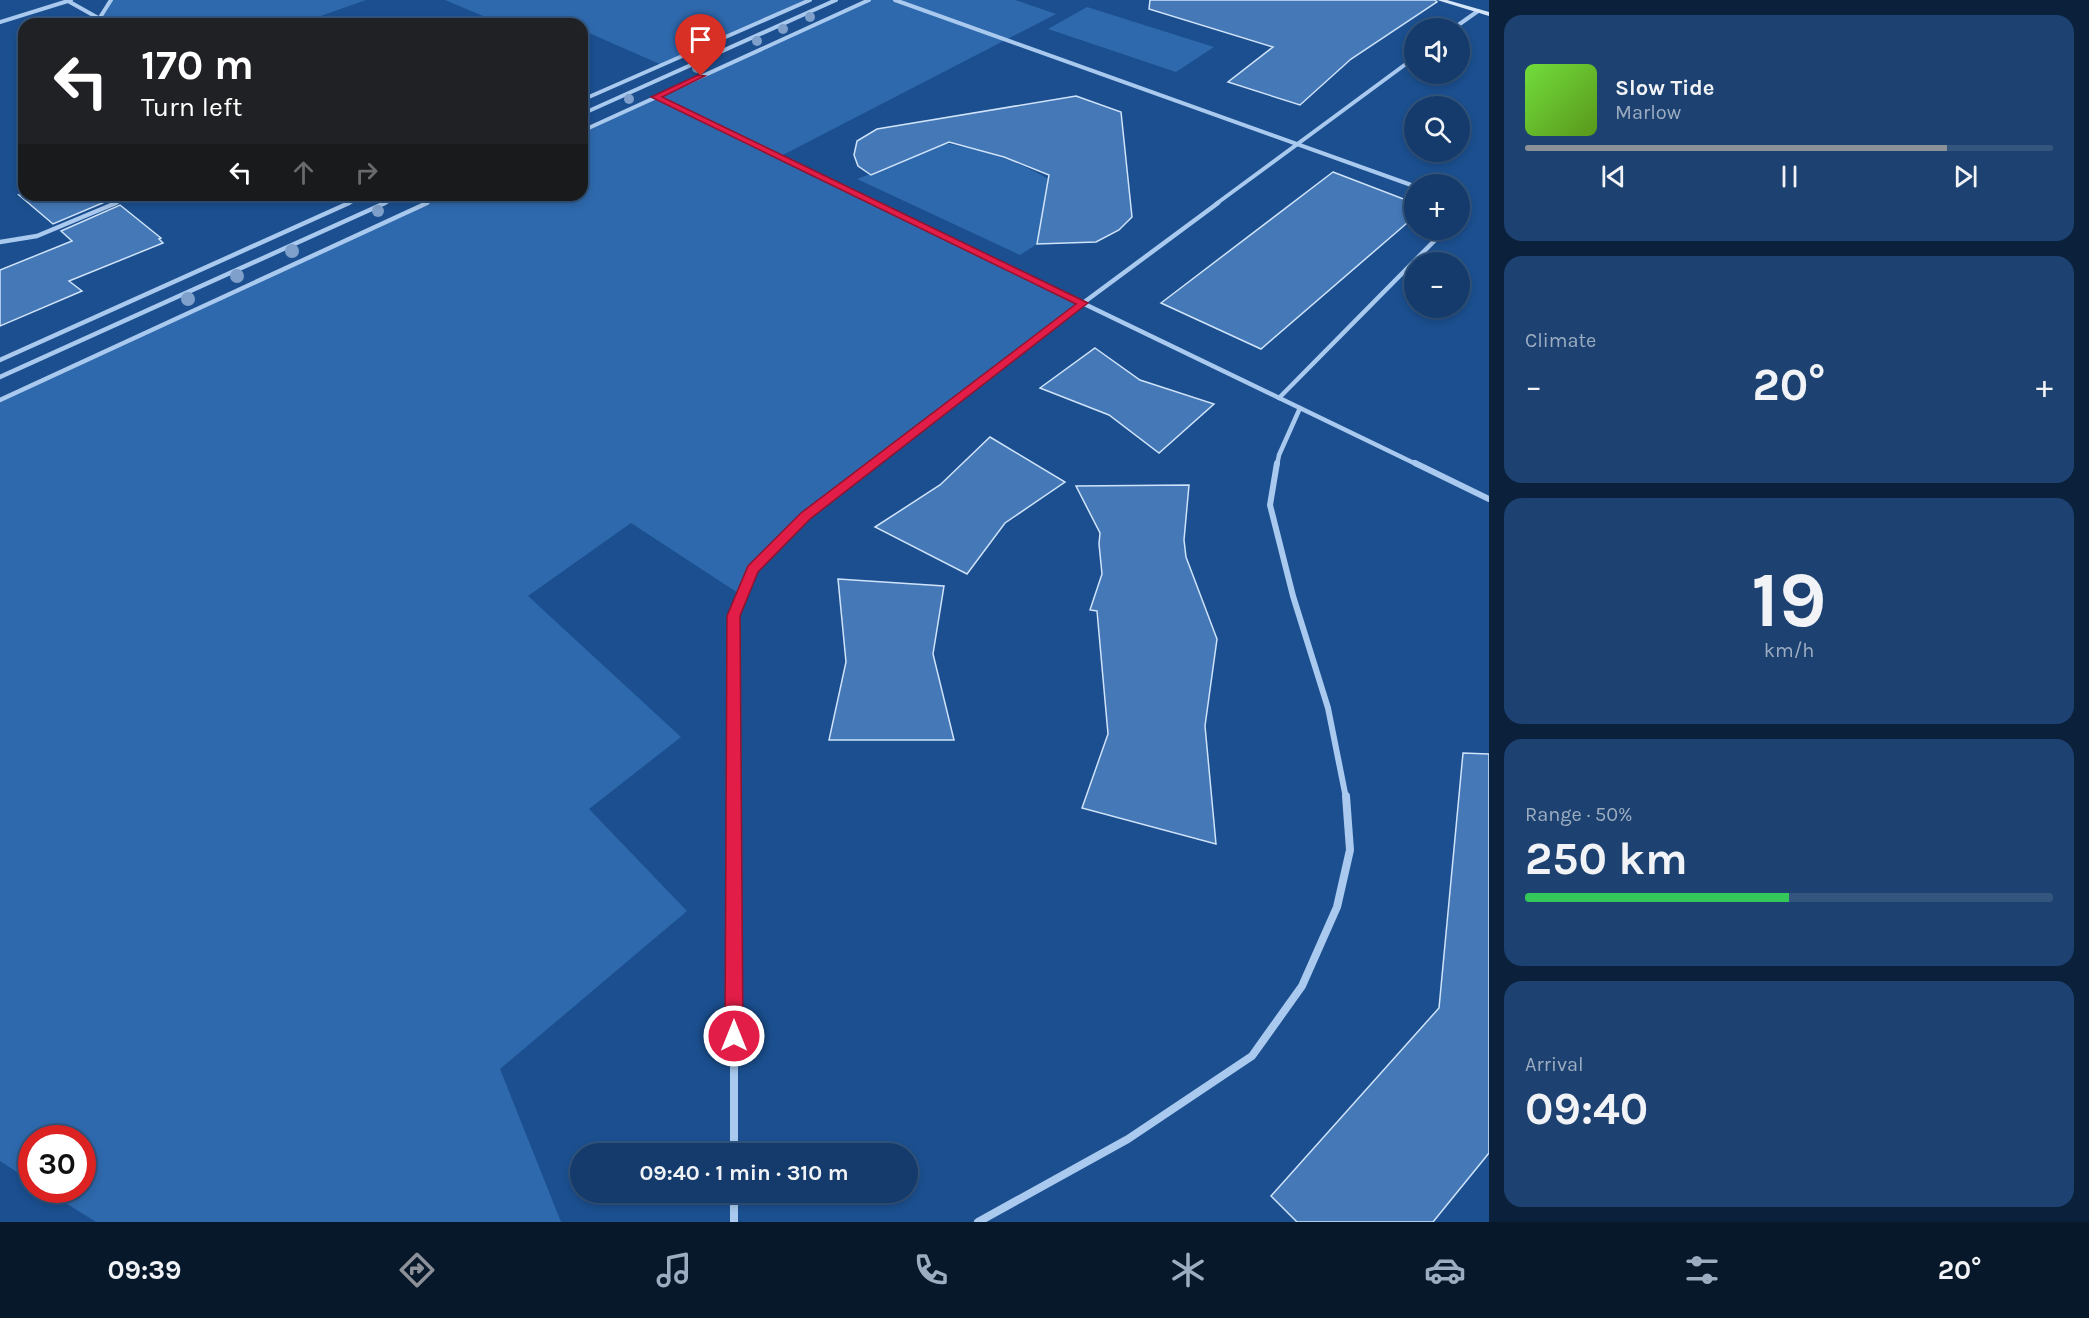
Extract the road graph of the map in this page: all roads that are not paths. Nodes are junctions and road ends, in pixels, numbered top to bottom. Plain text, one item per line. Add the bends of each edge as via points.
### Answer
1 (111, 0) edge
2 (810, 0) edge
3 (836, 0) edge
4 (869, 0) edge
5 (895, 0) edge
6 (1440, 0) edge
7 (69, 1) edge
8 (1478, 11) junction
9 (1489, 14) edge
10 (0, 15) edge
11 (97, 18) edge
12 (100, 18) edge
13 (1468, 18) edge
14 (8, 19) junction
15 (0, 22) edge
16 (1404, 65) edge
17 (588, 97) edge
18 (655, 97) junction
19 (588, 111) edge
20 (588, 128) edge
21 (1298, 144) junction
22 (1404, 182) edge
23 (121, 201) edge
24 (354, 201) edge
25 (390, 201) edge
26 (431, 201) edge
27 (1435, 240) edge
28 (0, 242) edge
29 (1083, 303) junction
30 (0, 360) edge
31 (0, 377) edge
32 (1279, 398) junction
33 (0, 400) edge
34 (1300, 408) junction
35 (1489, 499) edge
36 (734, 1143) edge
37 (734, 1203) edge
38 (734, 1222) edge
39 (978, 1222) edge

1 - 12 street
2 - 17 street
3 - 19 street
4 - 18 street
5 - 21 street
6 - 8 main road
7 - 11 street
7 - 14 street
8 - 9 main road
8 - 13 street
10 - 14 street
14 - 15 street
16 - 21 street
18 - 20 street
18 - 29 street
21 - 22 street
21 - 29 street
23 - 28 street via 37,236
24 - 30 street
25 - 31 street
26 - 33 street
27 - 32 street
29 - 32 street
29 - 36 street via 806,516 753,569 741,595 734,616
32 - 34 street
34 - 35 street
34 - 39 street via 1279,455 1270,505 1328,708 1345,784 1350,850 1337,907 1302,986 1252,1056 1128,1139
37 - 38 street

